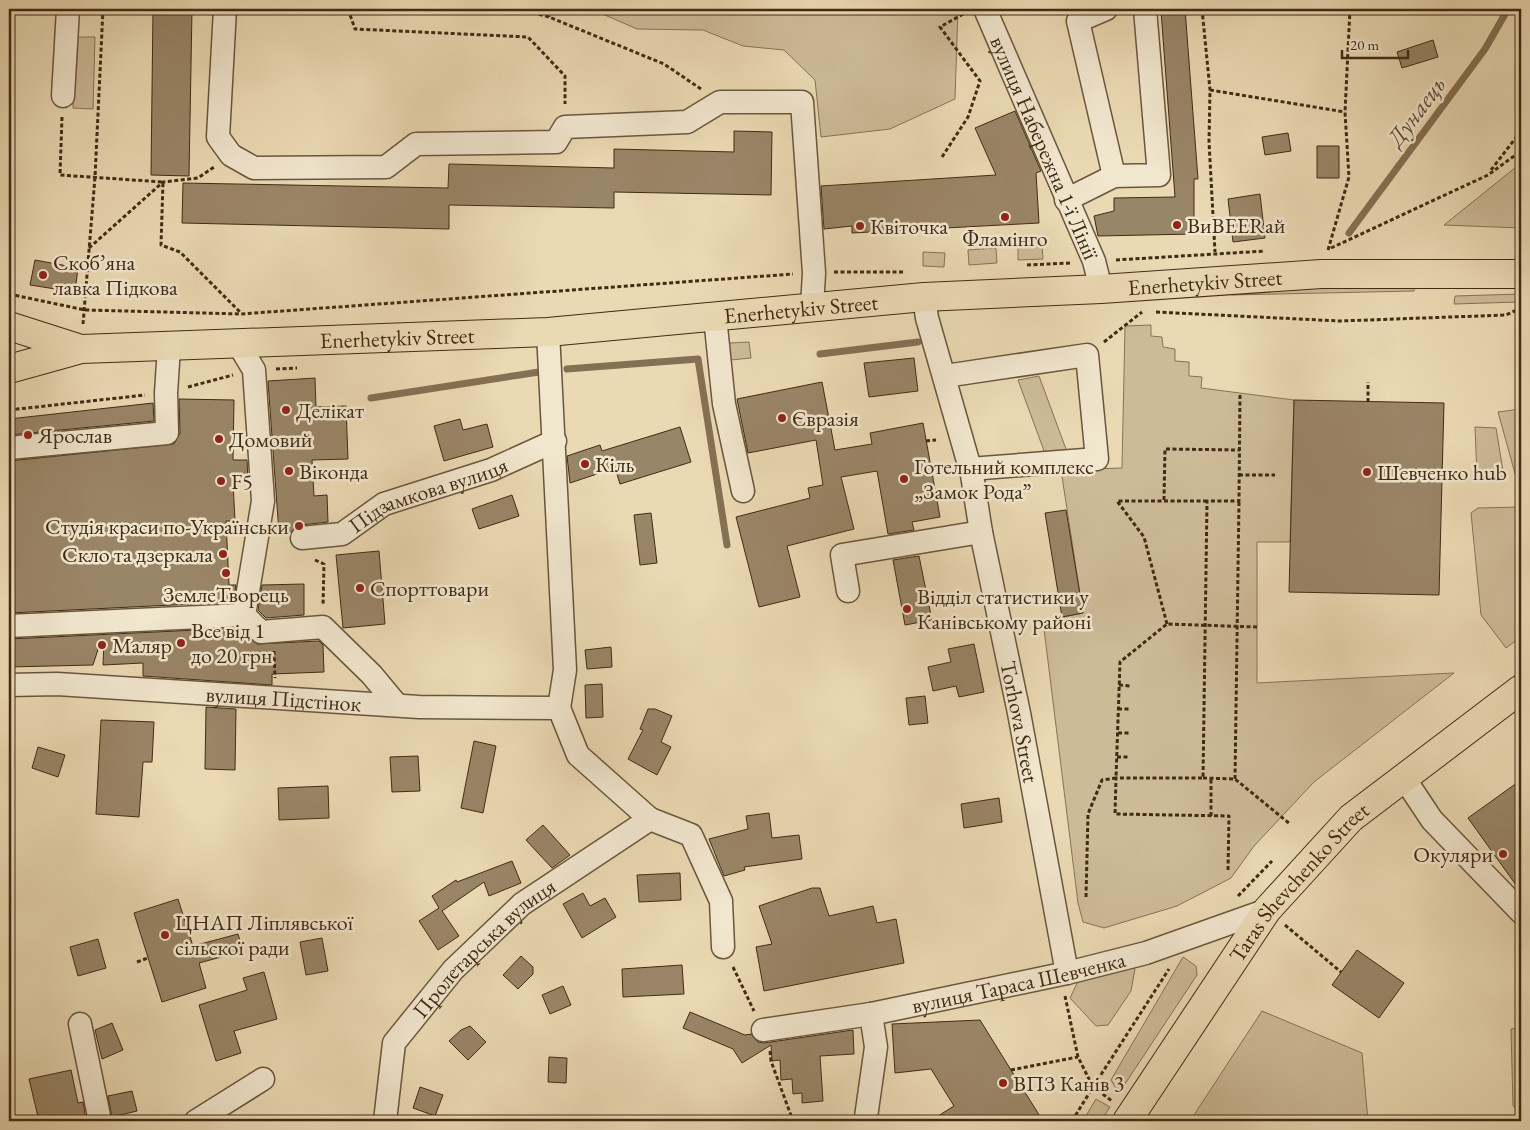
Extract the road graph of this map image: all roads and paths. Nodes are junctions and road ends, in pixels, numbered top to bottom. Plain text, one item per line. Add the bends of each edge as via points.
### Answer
1 (68, 9) edge
2 (103, 9) edge
3 (225, 9) edge
4 (348, 9) edge
5 (520, 9) edge
6 (549, 9) edge
7 (971, 9) edge
8 (985, 9) edge
9 (1106, 9) edge
10 (1145, 9) edge
11 (1202, 9) edge
12 (1350, 9) edge
13 (549, 16) junction
14 (1210, 90) junction
15 (63, 96) joint
16 (720, 102) junction
17 (1345, 112) junction
18 (565, 127) junction
19 (1521, 131) edge
20 (1521, 151) edge
21 (231, 155) junction
22 (942, 157) dead end
23 (1114, 176) junction
24 (96, 178) junction
25 (163, 182) junction
26 (1066, 200) junction
27 (88, 248) junction
28 (1215, 252) dead end
29 (1321, 274) junction
30 (1521, 274) edge
31 (1100, 289) junction
32 (9, 294) edge
33 (924, 297) junction
34 (812, 307) junction
35 (1521, 308) edge
36 (85, 310) junction
37 (1133, 311) dead end
38 (1153, 312) dead end
39 (241, 314) dead end
40 (715, 317) junction
41 (9, 326) edge
42 (548, 332) junction
43 (239, 345) junction
44 (169, 347) junction
45 (80, 350) junction
46 (1087, 355) junction
47 (306, 367) dead end
48 (9, 369) edge
49 (254, 370) junction
50 (945, 376) junction
51 (1368, 382) dead end
52 (166, 393) junction
53 (1240, 393) dead end
54 (1368, 402) dead end
55 (9, 410) edge
56 (936, 440) dead end
57 (555, 441) junction
58 (926, 441) dead end
59 (9, 448) edge
60 (1240, 450) junction
61 (970, 469) junction
62 (1239, 475) junction
63 (1275, 475) dead end
64 (742, 491) dead end
65 (1164, 500) junction
66 (1207, 500) junction
67 (1239, 501) junction
68 (981, 532) junction
69 (305, 548) joint
70 (848, 591) dead end
71 (244, 615) junction
72 (1167, 624) junction
73 (1205, 625) junction
74 (9, 626) edge
75 (1237, 626) junction
76 (1257, 627) dead end
77 (323, 628) junction
78 (261, 632) junction
79 (9, 685) edge
80 (1118, 686) junction
81 (1130, 686) dead end
82 (1518, 696) edge
83 (276, 697) junction
84 (396, 704) junction
85 (559, 708) junction
86 (1118, 709) junction
87 (1130, 709) dead end
88 (1118, 733) junction
89 (1130, 733) dead end
90 (1117, 757) junction
91 (1130, 757) dead end
92 (1116, 778) junction
93 (1203, 778) junction
94 (1211, 778) junction
95 (1404, 778) junction
96 (1235, 779) junction
97 (1211, 816) junction
98 (650, 819) junction
99 (1290, 824) dead end
100 (1272, 862) dead end
101 (1228, 870) dead end
102 (1086, 897) dead end
103 (1237, 897) dead end
104 (1521, 912) edge
105 (1280, 921) junction
106 (723, 946) dead end
107 (148, 958) dead end
108 (136, 962) dead end
109 (1172, 965) dead end
110 (1341, 972) dead end
111 (1067, 973) junction
112 (1065, 1005) dead end
113 (871, 1014) junction
114 (80, 1024) dead end
115 (763, 1030) dead end
116 (1078, 1057) junction
117 (1011, 1070) dead end
118 (262, 1079) dead end
119 (1086, 1098) dead end
120 (866, 1117) dead end
121 (100, 1121) edge
122 (196, 1121) edge
123 (385, 1121) edge
124 (1072, 1121) edge
125 (1127, 1121) edge

1 - 15 street
2 - 24 path
3 - 21 street via 218,137
4 - 18 path via 355,29 528,37 565,76
5 - 13 path
6 - 13 path
7 - 22 path via 940,27 980,80 968,117
8 - 26 street, вулиця Набережна 1-ї Лінії
9 - 23 street via 1078,21
10 - 23 street via 1159,175
11 - 14 path
12 - 17 path
13 - 16 path via 664,64
14 - 17 path
14 - 28 path via 1209,142
15 - 24 path via 60,175
16 - 18 street via 687,122
16 - 34 street via 802,102 814,272
17 - 29 path via 1349,177
18 - 21 street via 556,142 416,144 386,167 254,168
19 - 20 path via 1488,175
21 - 25 path via 198,178
23 - 26 street
24 - 25 path
24 - 27 path
25 - 27 path
25 - 39 path via 161,245 180,252
26 - 31 street, вулиця Набережна 1-ї Лінії via 1094,261
27 - 36 path
29 - 30 main road, Enerhetykiv Street
29 - 31 main road, Enerhetykiv Street
31 - 33 main road, Enerhetykiv Street
32 - 36 path
33 - 34 main road, Enerhetykiv Street
33 - 50 street, Torhova Street
34 - 40 main road, Enerhetykiv Street
35 - 38 path via 1506,315 1340,321
36 - 45 path
37 - 46 path via 1143,311
40 - 42 main road, Enerhetykiv Street
40 - 64 street via 724,404
41 - 45 main road, Enerhetykiv Street
42 - 43 main road, Enerhetykiv Street
42 - 57 street
43 - 44 main road, Enerhetykiv Street
43 - 49 street
44 - 45 main road, Enerhetykiv Street
44 - 52 street
45 - 48 main road, Enerhetykiv Street
46 - 50 street
46 - 61 street via 1097,459
47 - 49 path
49 - 52 path
49 - 71 street via 263,502
50 - 61 street, Torhova Street
51 - 54 path
52 - 55 path
52 - 59 street via 167,433
53 - 60 path
56 - 58 path
57 - 69 street, Підзамкова вулиця via 491,470 384,504 342,534
57 - 85 street via 565,670
60 - 62 path
60 - 65 path via 1165,449
61 - 68 street, Torhova Street
62 - 63 path
62 - 67 path
65 - 66 path
65 - 72 path via 1117,501 1144,537
66 - 67 path
66 - 73 path
67 - 75 path
68 - 70 street via 842,555
68 - 111 street, Torhova Street via 1019,713
69 - 77 path via 324,564
71 - 74 street
71 - 78 street
72 - 73 path
72 - 80 path via 1120,662
73 - 75 path
73 - 93 path
75 - 76 path
75 - 96 path
77 - 78 street
77 - 84 street via 372,675
78 - 83 path via 274,649
79 - 83 street, вулиця Підстінок via 57,684
80 - 81 path
80 - 86 path
82 - 95 main road, Taras Shevchenko Street
83 - 84 street, вулиця Підстінок
84 - 85 street, вулиця Підстінок
85 - 98 street via 578,755
86 - 87 path
86 - 88 path
88 - 89 path
88 - 90 path
90 - 91 path
90 - 92 path
92 - 93 path
92 - 97 path via 1115,814
92 - 102 path via 1102,780 1088,814
93 - 94 path
94 - 96 path
94 - 97 path
95 - 104 street via 1432,820
95 - 105 main road, Taras Shevchenko Street via 1351,818
96 - 99 path
97 - 101 path via 1229,816
98 - 106 street via 691,835 721,901
98 - 123 street, Пролетарська вулиця via 522,904 453,970 394,1043
100 - 103 path
105 - 110 path
105 - 111 street, вулиця Тараса Шевченка
105 - 125 main road, Taras Shevchenko Street
107 - 108 path
109 - 116 path via 1093,1087
111 - 113 street, вулиця Тараса Шевченка
112 - 116 path
113 - 115 street, вулиця Тараса Шевченка
113 - 120 street via 876,1047
114 - 121 street
116 - 117 path
118 - 122 street
119 - 124 path

